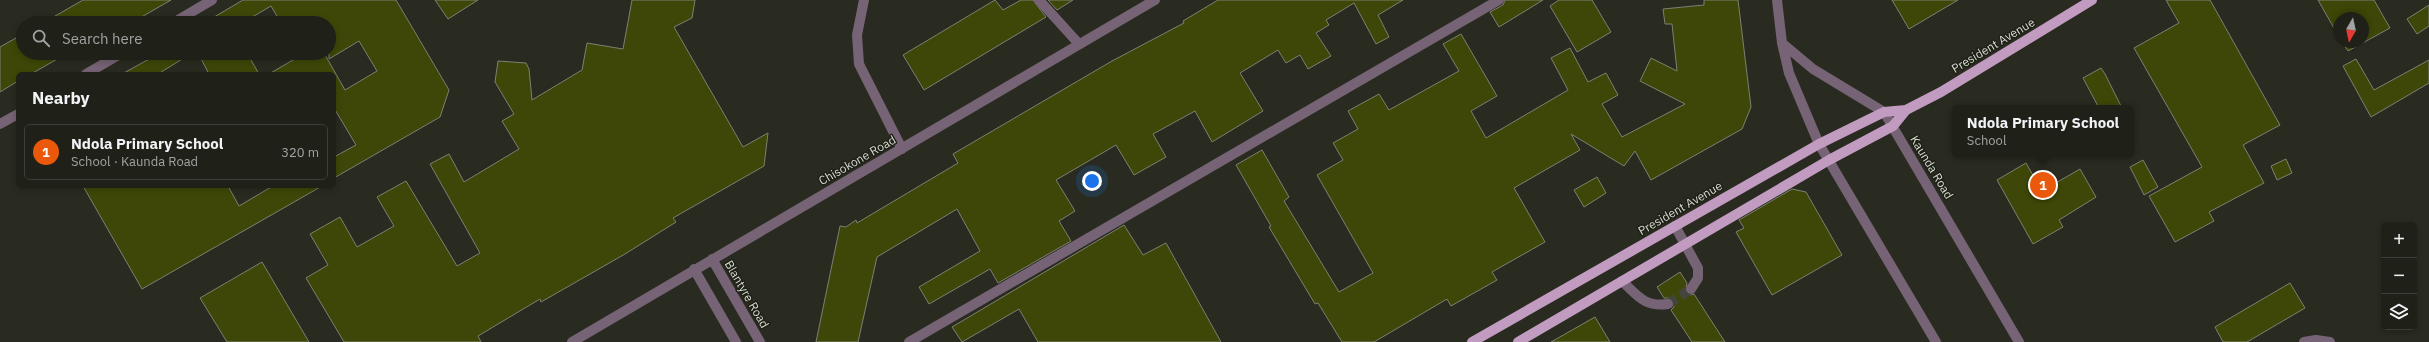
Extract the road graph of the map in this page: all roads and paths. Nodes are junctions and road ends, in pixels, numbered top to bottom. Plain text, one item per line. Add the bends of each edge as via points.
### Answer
1 (212, 0) edge
2 (864, 0) edge
3 (1039, 0) edge
4 (1155, 0) edge
5 (1499, 0) edge
6 (1777, 0) edge
7 (2092, 0) edge
8 (185, 16) edge
9 (1782, 43) junction
10 (1079, 44) junction
11 (110, 60) edge
12 (89, 72) edge
13 (1906, 110) junction
14 (1884, 112) junction
15 (16, 115) edge
16 (0, 124) edge
17 (1893, 126) junction
18 (1820, 144) junction
19 (902, 149) junction
20 (1830, 160) junction
21 (1675, 226) junction
22 (1685, 245) junction
23 (712, 259) junction
24 (694, 269) junction
25 (1622, 281) junction
26 (1691, 289) tunnel mouth
27 (1668, 304) tunnel mouth
28 (572, 342) edge
29 (736, 342) edge
30 (760, 342) edge
31 (909, 342) edge
32 (1472, 342) edge
33 (1518, 342) edge
34 (1936, 342) edge
35 (2019, 342) edge
36 (2304, 342) edge
37 (2330, 342) edge

1 - 8 street
2 - 19 street via 857,35 858,64
3 - 10 street
4 - 10 street, Chisokone Road
5 - 31 street
6 - 9 street
7 - 13 main road, President Avenue
9 - 14 street, Kaunda Road via 1813,69
9 - 18 street via 1789,73
10 - 19 street, Chisokone Road
11 - 12 street
13 - 14 main road, President Avenue
13 - 17 main road, President Avenue
14 - 17 street, Kaunda Road
14 - 18 main road, President Avenue
15 - 16 street
17 - 20 main road, President Avenue
17 - 35 street, Kaunda Road
18 - 20 street
18 - 21 main road, President Avenue
19 - 23 street, Chisokone Road
20 - 22 main road, President Avenue
20 - 34 street
21 - 22 street
21 - 32 main road, President Avenue
22 - 25 main road, President Avenue
22 - 26 street via 1698,268 1698,278
23 - 24 street, Chisokone Road
23 - 30 street, Blantyre Road
24 - 28 street, Chisokone Road
24 - 29 street
25 - 27 street via 1643,302 1654,306
25 - 33 main road, President Avenue
36 - 37 street

